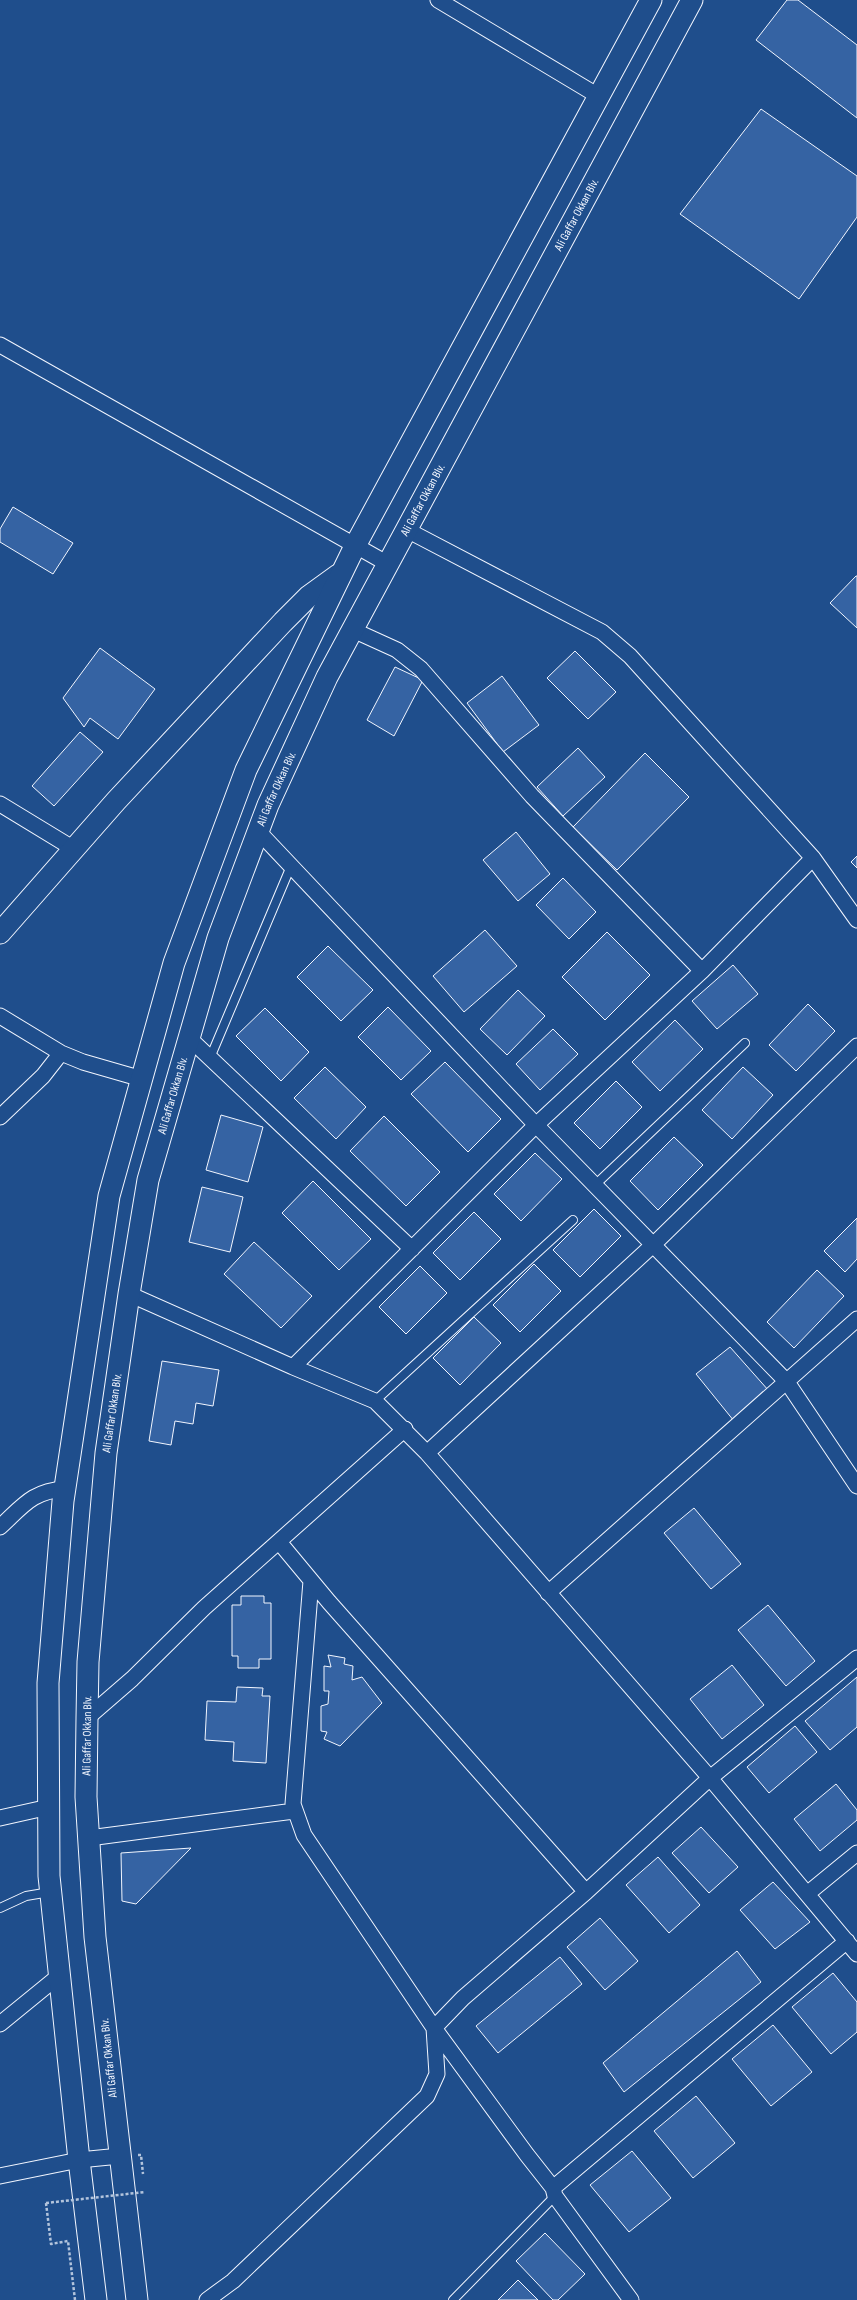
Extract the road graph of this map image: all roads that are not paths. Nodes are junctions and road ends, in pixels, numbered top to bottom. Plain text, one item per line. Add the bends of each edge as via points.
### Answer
1 (438, 0) edge
2 (651, 0) edge
3 (692, 0) edge
4 (600, 97) junction
5 (0, 345) edge
6 (407, 530) junction
7 (356, 544) junction
8 (388, 564) junction
9 (341, 573) junction
10 (353, 630) junction
11 (0, 804) edge
12 (258, 831) junction
13 (74, 849) junction
14 (813, 858) junction
15 (291, 866) junction
16 (857, 920) edge
17 (0, 933) edge
18 (702, 971) junction
19 (0, 1016) edge
20 (189, 1038) junction
21 (745, 1043) dead end
22 (857, 1046) edge
23 (61, 1053) junction
24 (210, 1058) junction
25 (142, 1079) junction
26 (0, 1117) edge
27 (536, 1125) junction
28 (596, 1185) junction
29 (573, 1220) dead end
30 (654, 1244) junction
31 (412, 1249) junction
32 (129, 1294) junction
33 (857, 1319) edge
34 (293, 1367) junction
35 (787, 1382) junction
36 (375, 1401) junction
37 (405, 1429) junction
38 (427, 1453) junction
39 (857, 1486) edge
40 (65, 1489) junction
41 (0, 1527) edge
42 (280, 1543) junction
43 (311, 1581) junction
44 (548, 1593) junction
45 (857, 1658) edge
46 (87, 1718) junction
47 (710, 1778) junction
48 (49, 1807) junction
49 (294, 1811) junction
50 (0, 1818) edge
51 (89, 1838) junction
52 (857, 1853) edge
53 (51, 1892) junction
54 (586, 1892) junction
55 (807, 1894) junction
56 (0, 1908) edge
57 (847, 1942) junction
58 (857, 1954) edge
59 (60, 1975) junction
60 (0, 2024) edge
61 (434, 2028) junction
62 (120, 2156) junction
63 (79, 2160) junction
64 (0, 2176) edge
65 (554, 2192) junction
66 (96, 2300) edge
67 (137, 2300) edge
68 (207, 2300) edge
69 (453, 2300) edge
70 (631, 2300) edge

1 - 4 street
2 - 4 main road
3 - 6 main road, Ali Gaffar Okkan Blv.
4 - 7 main road
5 - 7 street
6 - 8 main road, Ali Gaffar Okkan Blv.
6 - 14 street via 602,632 630,656
7 - 8 street
7 - 9 main road
8 - 10 main road, Ali Gaffar Okkan Blv.
9 - 13 main road via 309,596 283,622
9 - 25 main road via 246,770 174,963
10 - 12 main road, Ali Gaffar Okkan Blv. via 327,677
10 - 18 street via 397,650 421,669 526,791
11 - 13 street
12 - 15 street
12 - 20 main road, Ali Gaffar Okkan Blv. via 218,938
13 - 17 main road
14 - 16 street
14 - 18 street
15 - 24 lane
15 - 27 street
18 - 27 street
19 - 23 street
20 - 24 street
20 - 32 main road, Ali Gaffar Okkan Blv. via 148,1180
21 - 28 lane
22 - 30 street
23 - 25 street
23 - 26 street via 43,1076
24 - 31 street
25 - 40 main road via 110,1196
27 - 28 street
27 - 31 street
28 - 30 street
29 - 36 lane
30 - 35 street
30 - 38 street
31 - 34 street
32 - 34 street
32 - 46 main road, Ali Gaffar Okkan Blv. via 106,1454 88,1662
33 - 35 street
34 - 36 street
35 - 39 street
35 - 44 street
36 - 37 street
37 - 38 street
37 - 42 street
38 - 44 street
40 - 41 street via 38,1494
40 - 48 main road via 48,1684
42 - 43 street
42 - 46 street via 204,1608 132,1679
43 - 49 street via 292,1804
43 - 54 street
44 - 47 street
45 - 47 street
46 - 51 main road, Ali Gaffar Okkan Blv. via 86,1797
47 - 54 street
47 - 55 street
48 - 50 street
48 - 53 main road
49 - 51 street
49 - 61 street via 304,1835
51 - 62 main road, Ali Gaffar Okkan Blv. via 95,1936
52 - 55 street
53 - 56 lane via 26,1896
53 - 59 main road
54 - 61 street via 463,1998
55 - 57 street
57 - 58 street
57 - 65 street
59 - 60 street
59 - 63 main road
61 - 65 street
61 - 68 street via 437,2074 427,2096 233,2281
62 - 63 street
62 - 67 main road, Ali Gaffar Okkan Blv.
63 - 64 street
63 - 66 main road
65 - 69 lane
65 - 70 street

